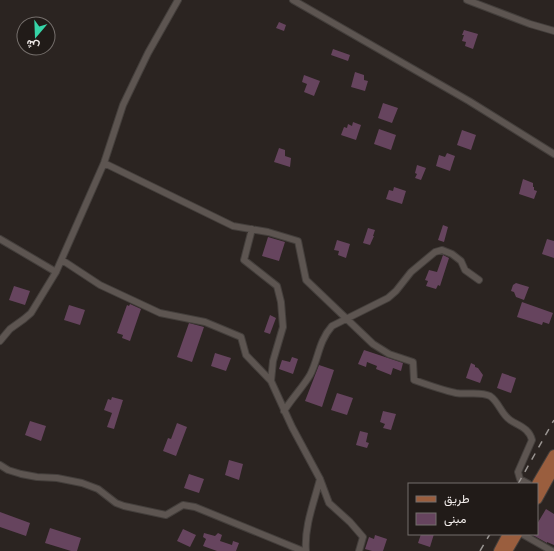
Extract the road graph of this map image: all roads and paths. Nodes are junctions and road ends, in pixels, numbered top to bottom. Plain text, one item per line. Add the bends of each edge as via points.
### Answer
1 (178, 0) edge
2 (293, 0) edge
3 (468, 0) edge
4 (554, 31) edge
5 (554, 154) edge
6 (104, 163) junction
7 (252, 229) junction
8 (0, 239) edge
9 (62, 260) junction
10 (56, 272) junction
11 (479, 280) dead end
12 (347, 320) junction
13 (0, 341) edge
14 (271, 381) junction
15 (284, 410) junction
16 (554, 455) edge
17 (0, 465) edge
18 (554, 468) edge
19 (320, 479) junction
20 (527, 483) edge
21 (538, 483) edge
22 (538, 496) edge
23 (507, 535) edge
24 (516, 535) edge
25 (524, 535) edge
26 (305, 551) edge
27 (359, 551) edge
28 (499, 551) edge
29 (507, 551) edge
30 (552, 551) edge

1 - 6 street via 123,105
2 - 5 street via 469,101
3 - 4 street
6 - 7 street via 233,226
6 - 9 street
7 - 12 street via 298,241 306,280
7 - 14 street via 244,260 277,286 283,318 281,334 272,361
8 - 10 street
9 - 10 street
9 - 14 street via 100,285 160,313 205,322 241,337 246,355
10 - 13 street via 31,313 10,329
11 - 12 street via 465,270 461,261 452,254 442,250 435,252 411,272 388,298
12 - 15 street via 337,323 326,333 309,375
12 - 20 street via 373,344 389,354 413,362 414,380 451,392 489,396 507,417 527,429 532,440 518,472 520,479
14 - 15 street
15 - 19 street
16 - 21 main road
17 - 26 street via 21,474 56,478 94,487 119,505 130,508 166,515 183,505 195,507
18 - 22 main road
19 - 26 street via 310,515
19 - 27 street via 330,503 364,537
23 - 28 main road
24 - 29 main road
25 - 30 street

